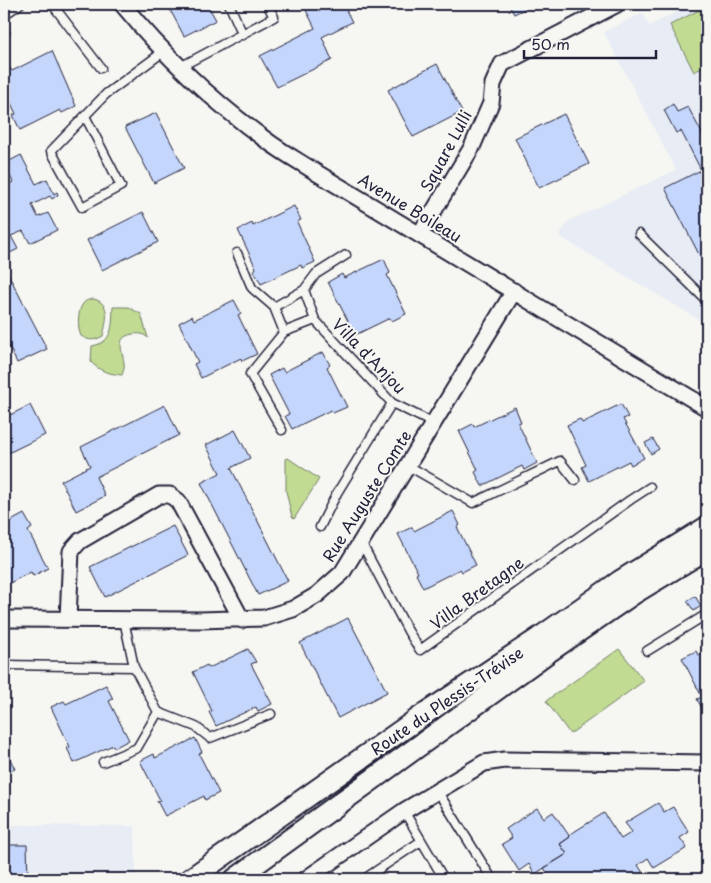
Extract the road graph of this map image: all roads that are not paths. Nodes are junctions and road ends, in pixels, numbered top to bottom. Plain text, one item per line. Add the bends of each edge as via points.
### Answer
1 (20, 4) edge
2 (52, 4) edge
3 (122, 4) edge
4 (229, 4) edge
5 (267, 4) edge
6 (617, 4) edge
7 (4, 15) edge
8 (4, 29) edge
9 (4, 35) edge
10 (243, 35) junction
11 (163, 52) junction
12 (180, 67) junction
13 (101, 68) dead end
14 (84, 116) junction
15 (420, 234) junction
16 (638, 234) dead end
17 (237, 253) dead end
18 (346, 255) dead end
19 (304, 290) junction
20 (514, 292) junction
21 (707, 301) edge
22 (274, 307) junction
23 (315, 320) junction
24 (284, 332) junction
25 (392, 403) junction
26 (707, 408) edge
27 (433, 423) junction
28 (282, 430) dead end
29 (407, 465) junction
30 (575, 480) dead end
31 (650, 487) dead end
32 (707, 526) edge
33 (320, 527) dead end
34 (360, 542) junction
35 (707, 549) edge
36 (707, 614) edge
37 (4, 619) edge
38 (68, 619) junction
39 (124, 620) junction
40 (242, 620) junction
41 (647, 651) dead end
42 (4, 665) edge
43 (134, 667) junction
44 (158, 712) junction
45 (271, 714) dead end
46 (103, 762) dead end
47 (707, 763) edge
48 (438, 792) junction
49 (404, 811) junction
50 (421, 841) junction
51 (190, 879) edge
52 (235, 879) edge
53 (306, 879) edge
54 (364, 879) edge
55 (444, 879) edge
56 (492, 879) edge

1 - 7 lane
2 - 13 lane
3 - 11 street, Avenue Boileau
4 - 10 lane
5 - 10 lane via 274,18
6 - 15 street, Square Lulli via 502,64 493,84 491,103 472,147
8 - 9 lane
10 - 12 lane
11 - 12 street, Avenue Boileau
11 - 14 lane via 106,94
12 - 15 street, Avenue Boileau via 266,140
14 - 14 lane via 51,151 82,208 122,186
15 - 20 street, Avenue Boileau
16 - 21 lane
17 - 22 lane via 252,288
18 - 19 lane via 316,274
19 - 22 lane
19 - 23 lane, Villa d'Anjou
20 - 26 street, Avenue Boileau
20 - 27 street, Rue Auguste Comte
22 - 24 lane
23 - 24 lane, Villa d'Anjou
23 - 25 lane, Villa d'Anjou
24 - 28 lane, Villa d'Anjou via 250,374
25 - 27 lane, Villa d'Anjou
25 - 33 lane
27 - 29 street, Rue Auguste Comte
29 - 30 lane via 473,503 560,461
29 - 34 street, Rue Auguste Comte
31 - 34 lane, Villa Bretagne via 420,650
32 - 51 main road, Route du Plessis-Trévise via 426,713
34 - 40 street, Rue Auguste Comte via 342,573 317,596 293,609 264,618
35 - 52 main road, Route du Plessis-Trévise via 633,594 558,646
36 - 41 lane
37 - 38 street, Rue Auguste Comte
38 - 39 street, Rue Auguste Comte
38 - 40 street via 71,551 80,541 159,495 170,495 178,501
39 - 40 street, Rue Auguste Comte
39 - 43 lane
42 - 43 lane
43 - 44 lane
44 - 45 lane via 196,727 210,738
44 - 46 lane via 137,748
47 - 48 street via 505,760 484,763
48 - 49 street
48 - 56 lane
49 - 50 lane
49 - 53 street
50 - 54 lane
50 - 55 lane

